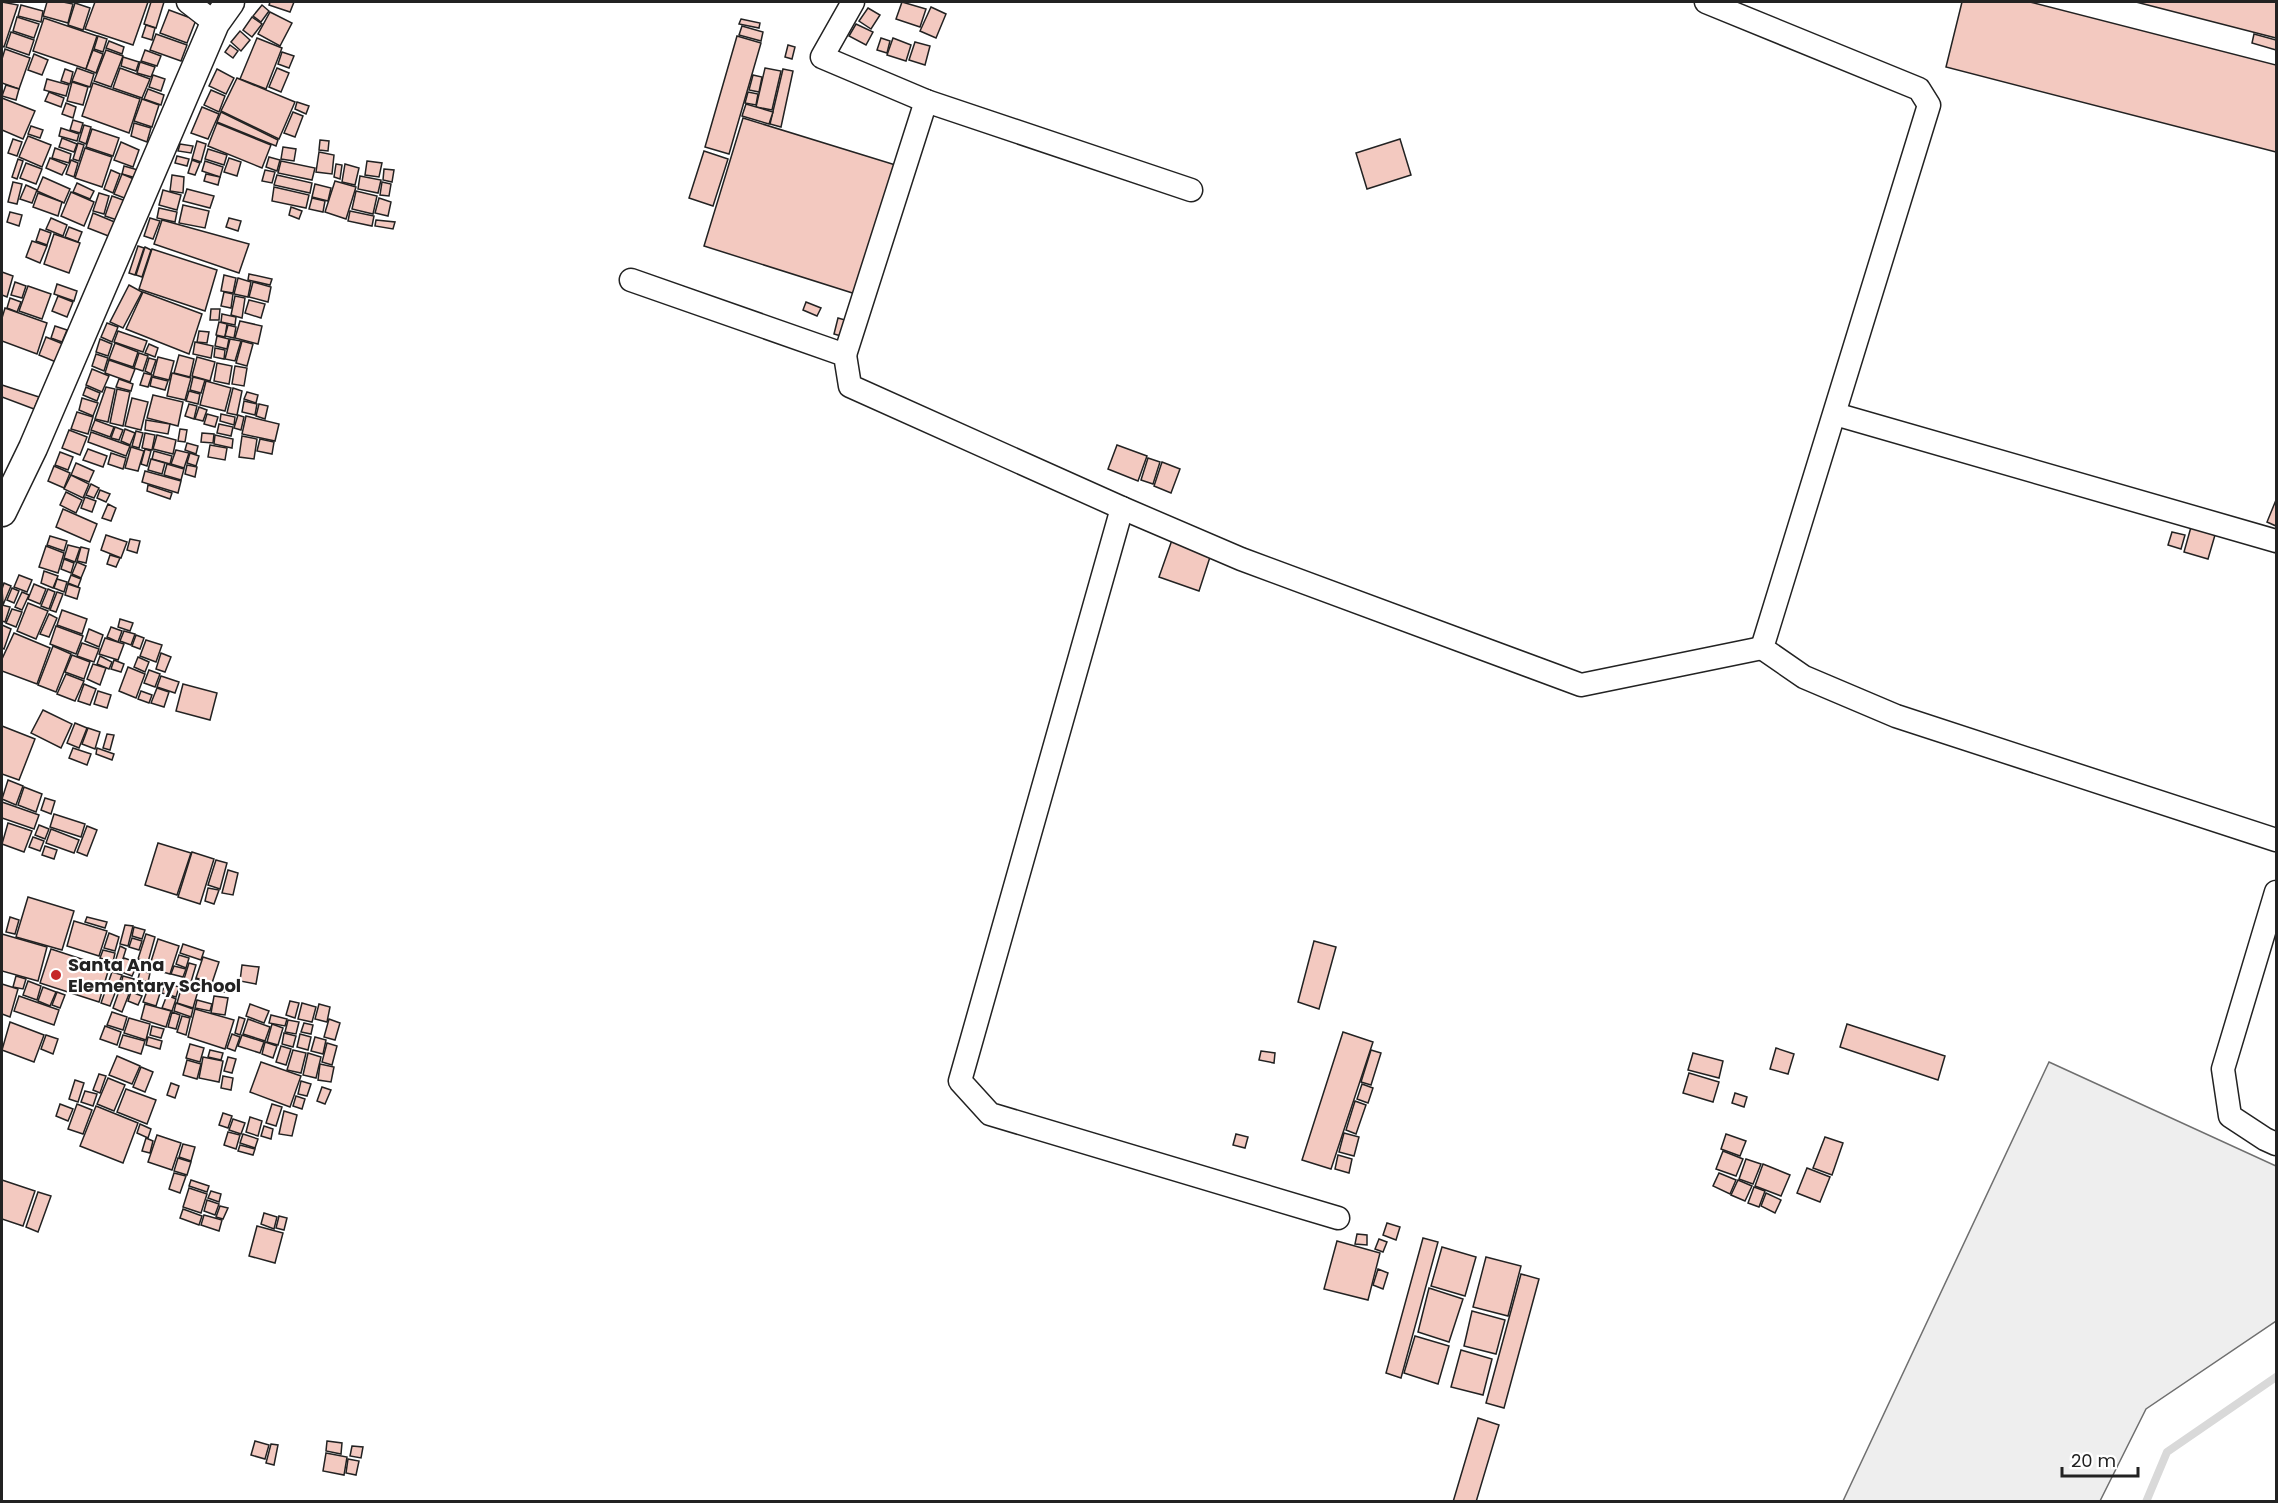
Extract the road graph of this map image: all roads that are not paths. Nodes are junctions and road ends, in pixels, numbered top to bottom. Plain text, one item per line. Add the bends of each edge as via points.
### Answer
1 (188, 2) edge
2 (853, 2) edge
3 (1706, 2) edge
4 (223, 12) edge
5 (926, 101) junction
6 (1191, 190) dead end
7 (631, 280) dead end
8 (845, 355) junction
9 (1835, 414) junction
10 (1122, 508) junction
11 (2, 512) edge
12 (2277, 541) edge
13 (1762, 648) junction
14 (2277, 840) edge
15 (2277, 892) edge
16 (2277, 1144) edge
17 (1338, 1218) dead end

1 - 4 street
2 - 5 street via 822,57
3 - 9 street via 1919,89 1929,105
4 - 11 street
5 - 6 street
5 - 8 street
7 - 8 street
8 - 10 street via 850,386
9 - 12 street
9 - 13 street
10 - 13 street via 1241,559 1581,685
10 - 17 street via 960,1081 990,1114
13 - 14 street via 1804,677 1896,716
15 - 16 street via 2223,1069 2230,1116

